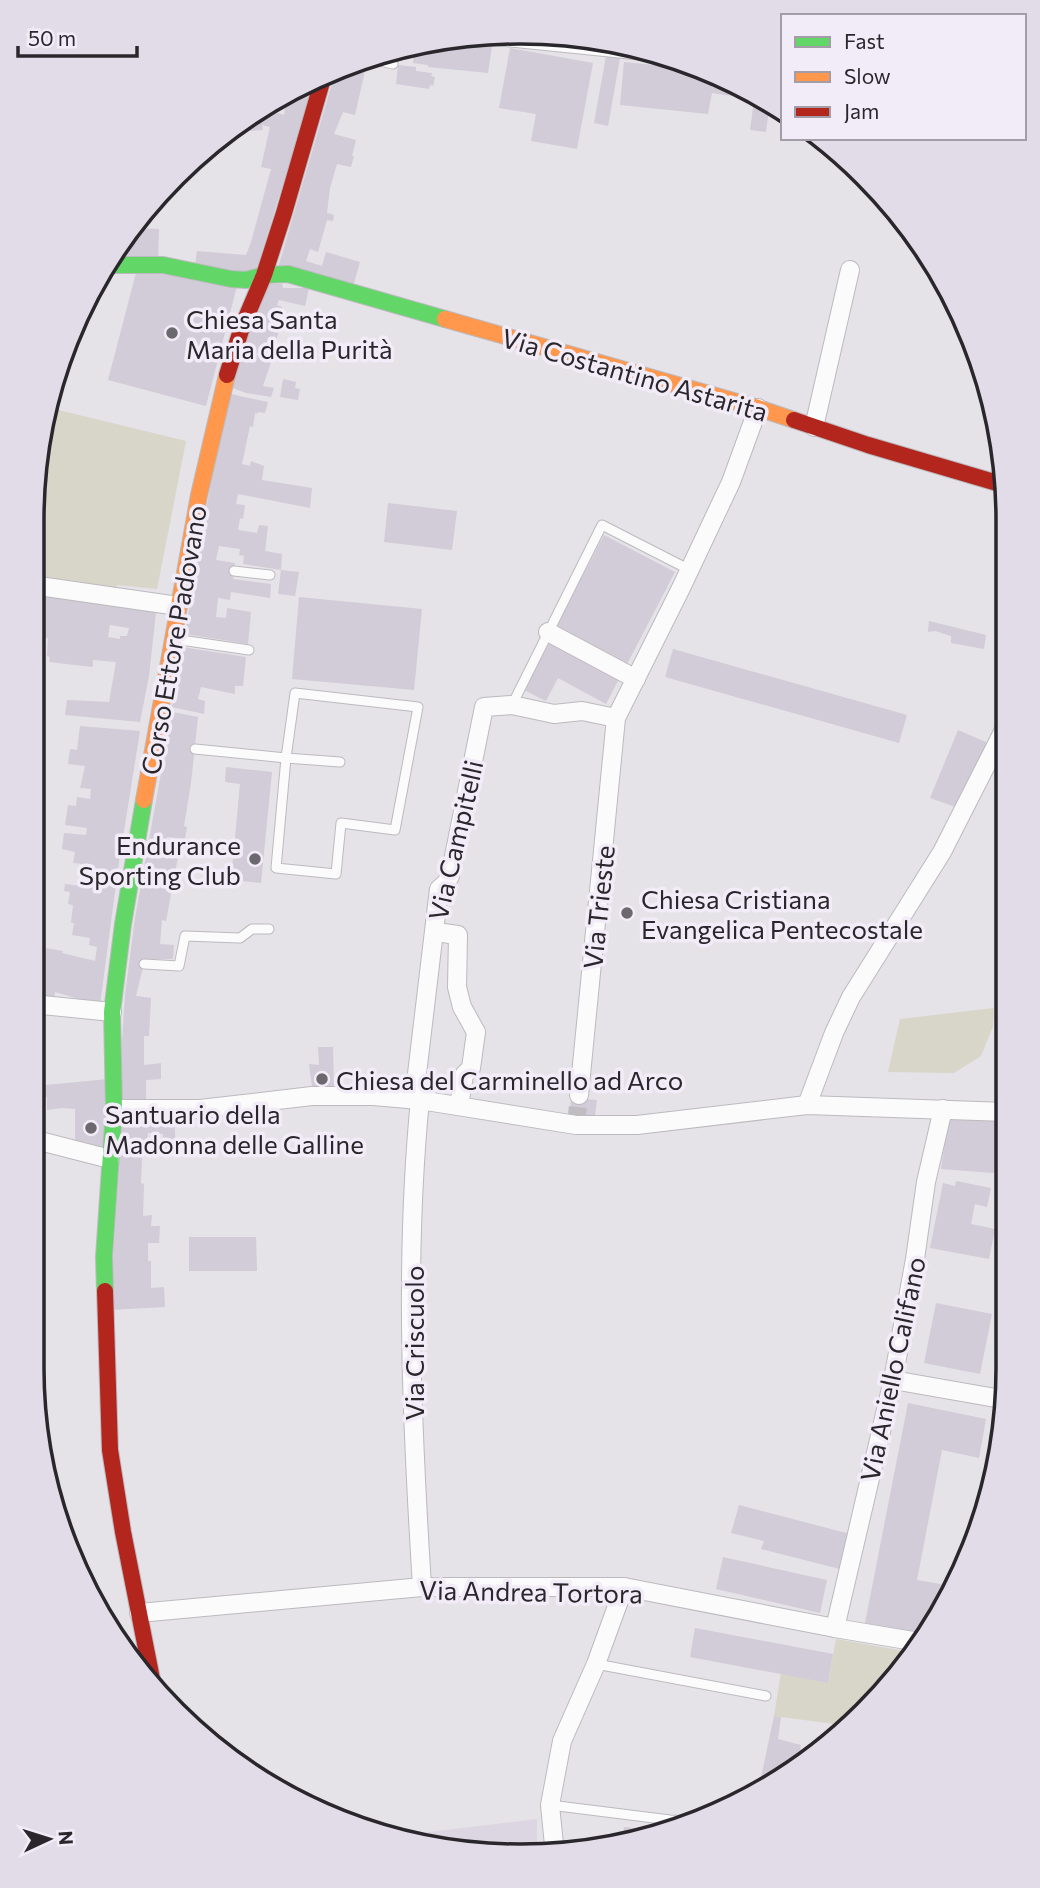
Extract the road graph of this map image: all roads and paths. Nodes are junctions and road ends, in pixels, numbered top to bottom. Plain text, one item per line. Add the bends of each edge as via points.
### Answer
1 (388, 63) edge
2 (393, 64) dead end
3 (320, 88) edge
4 (118, 265) edge
5 (850, 271) dead end
6 (264, 275) junction
7 (758, 408) junction
8 (814, 427) junction
9 (994, 482) edge
10 (690, 570) junction
11 (234, 571) dead end
12 (270, 575) dead end
13 (44, 587) edge
14 (178, 606) junction
15 (548, 632) junction
16 (173, 638) junction
17 (249, 650) dead end
18 (636, 679) junction
19 (512, 705) junction
20 (616, 718) junction
21 (996, 746) edge
22 (195, 750) dead end
23 (286, 758) junction
24 (340, 762) dead end
25 (269, 929) dead end
26 (435, 932) junction
27 (144, 964) dead end
28 (44, 1004) edge
29 (112, 1012) junction
30 (579, 1095) tunnel mouth
31 (417, 1100) junction
32 (807, 1105) junction
33 (458, 1106) junction
34 (943, 1108) junction
35 (114, 1109) junction
36 (996, 1110) edge
37 (44, 1143) edge
38 (110, 1159) junction
39 (893, 1380) junction
40 (995, 1398) edge
41 (422, 1587) junction
42 (624, 1587) junction
43 (139, 1614) junction
44 (835, 1628) junction
45 (911, 1641) edge
46 (596, 1664) junction
47 (150, 1667) edge
48 (766, 1696) dead end
49 (550, 1805) junction
50 (670, 1820) edge
51 (554, 1843) edge

1 - 2 lane
3 - 6 street, Corso Ettore Padovano
4 - 6 street, Via Costantino Astarita via 163,265 231,279
5 - 8 street
6 - 7 street, Via Costantino Astarita via 288,274
6 - 14 street, Corso Ettore Padovano via 222,389 199,495 190,567
7 - 8 street, Via Costantino Astarita
7 - 10 street, Via Trieste via 731,482
8 - 9 street, Via Costantino Astarita
10 - 15 lane via 602,525
10 - 18 street, Via Trieste
11 - 12 lane
13 - 14 street
14 - 16 street, Corso Ettore Padovano
15 - 18 street
15 - 19 lane
16 - 17 lane
16 - 29 street, Corso Ettore Padovano via 160,746 123,924 124,962
18 - 20 street, Via Trieste
19 - 20 street via 554,714 582,711
19 - 26 street, Via Campitelli via 484,707 450,876 439,889
20 - 30 street, Via Trieste
21 - 32 street via 942,852 851,997
22 - 23 lane
23 - 23 lane via 276,868 336,874 341,823 395,830 418,707 295,693
23 - 24 lane
25 - 27 lane via 252,929 240,938 185,936 179,966
26 - 31 street, Via Campitelli
26 - 33 street via 458,935 457,987 476,1031 471,1068 464,1075
28 - 29 street
29 - 35 street, Corso Ettore Padovano
31 - 33 street
31 - 35 street via 321,1096 200,1109
31 - 41 street, Via Criscuolo via 410,1382
32 - 33 street via 637,1125 576,1125
32 - 34 street
34 - 36 street
34 - 39 street, Via Aniello Califano
35 - 38 street, Corso Ettore Padovano
37 - 38 street
38 - 43 street, Corso Ettore Padovano via 104,1256 110,1450
39 - 40 street
39 - 44 street, Via Aniello Califano
41 - 42 street, Via Andrea Tortora
41 - 43 street, Via Andrea Tortora
42 - 44 street, Via Andrea Tortora
42 - 46 street
43 - 47 street, Corso Ettore Padovano
44 - 45 street, Via Andrea Tortora
46 - 48 lane
46 - 49 street via 562,1741
49 - 50 lane
49 - 51 street

